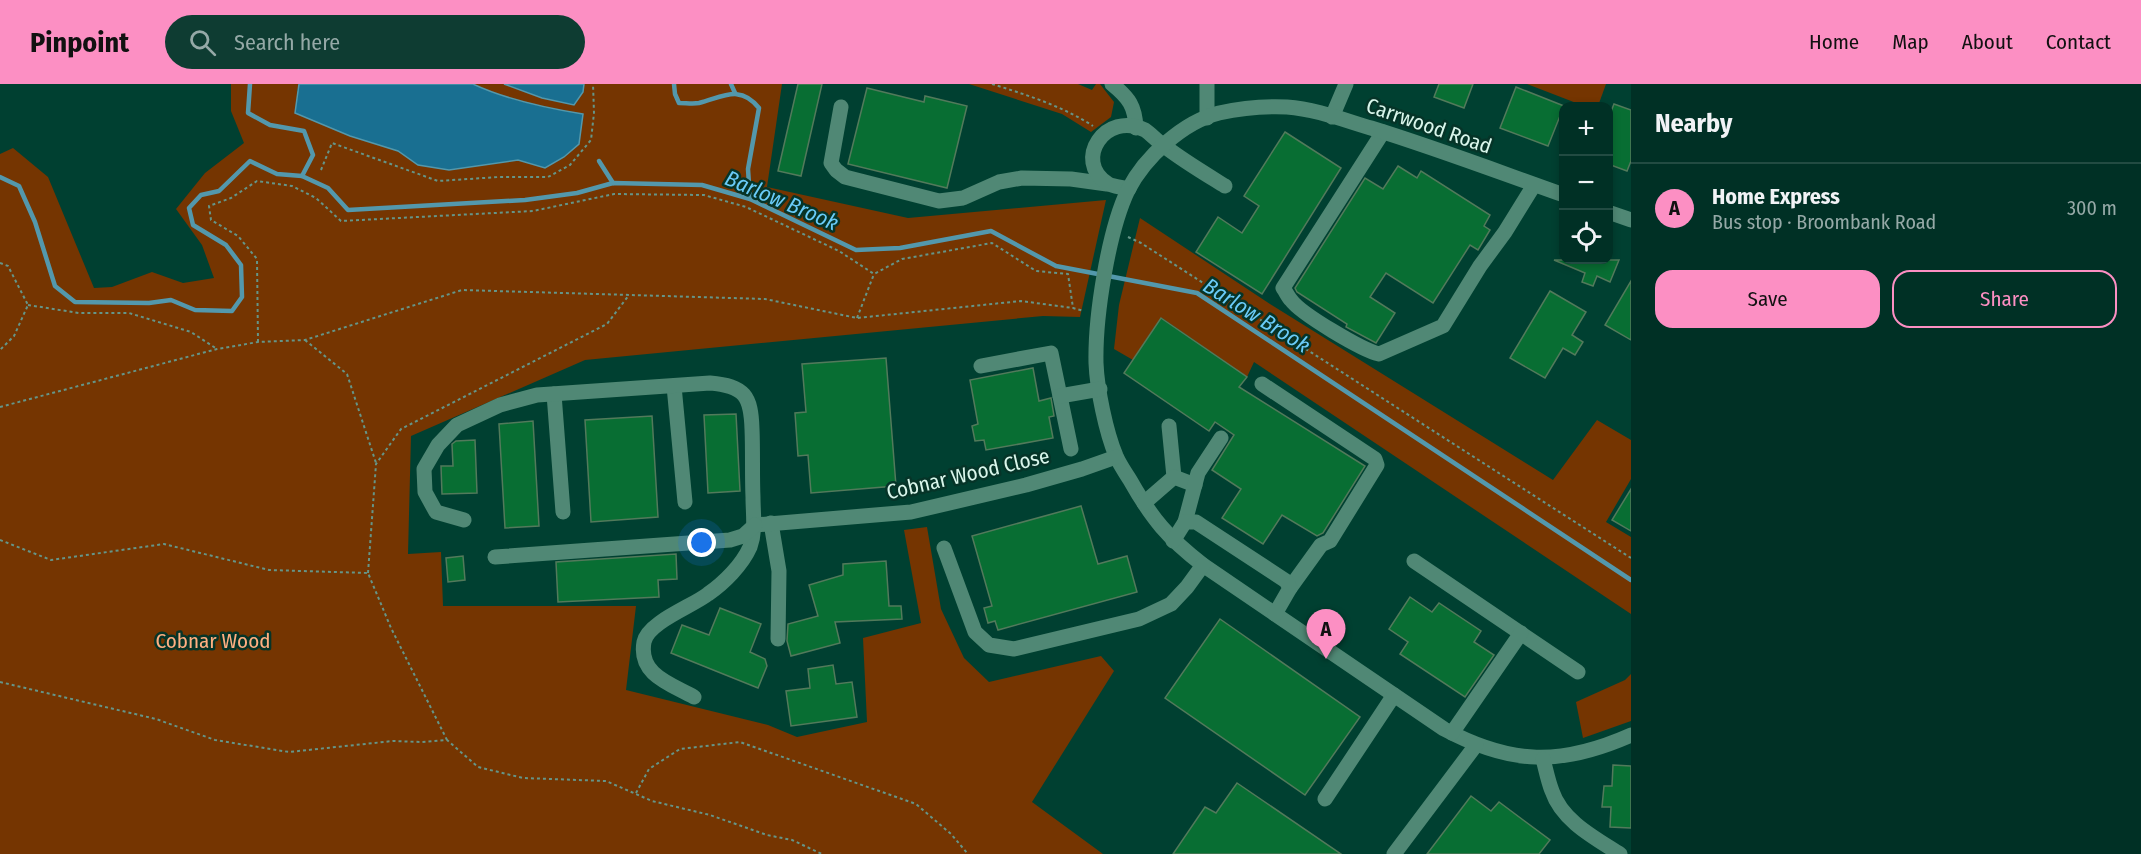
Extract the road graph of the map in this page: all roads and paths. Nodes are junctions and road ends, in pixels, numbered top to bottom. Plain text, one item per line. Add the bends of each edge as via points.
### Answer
1 (593, 84) edge
2 (992, 84) edge
3 (1113, 84) edge
4 (1207, 84) edge
5 (1346, 84) edge
6 (842, 108) dead end
7 (1332, 117) junction
8 (1207, 118) junction
9 (1136, 128) junction
10 (1103, 132) junction
11 (1383, 132) junction
12 (1163, 146) junction
13 (321, 170) dead end
14 (1107, 184) junction
15 (1534, 185) junction
16 (1225, 186) dead end
17 (1129, 189) junction
18 (1559, 194) edge
19 (1613, 214) edge
20 (1631, 220) edge
21 (1141, 243) dead end
22 (0, 263) edge
23 (873, 274) junction
24 (27, 305) junction
25 (857, 318) junction
26 (305, 340) junction
27 (258, 342) junction
28 (217, 349) junction
29 (0, 350) edge
30 (981, 366) dead end
31 (1262, 384) dead end
32 (674, 386) junction
33 (1100, 389) junction
34 (554, 394) junction
35 (1060, 396) junction
36 (0, 407) edge
37 (1169, 426) dead end
38 (1221, 438) dead end
39 (1071, 449) dead end
40 (1116, 457) junction
41 (376, 464) dead end
42 (1174, 477) junction
43 (1195, 485) junction
44 (685, 502) dead end
45 (1144, 503) junction
46 (563, 512) dead end
47 (464, 520) dead end
48 (1185, 522) junction
49 (771, 523) junction
50 (755, 525) junction
51 (0, 540) edge
52 (1173, 541) junction
53 (944, 548) dead end
54 (495, 557) dead end
55 (1631, 558) edge
56 (1414, 561) dead end
57 (1203, 565) junction
58 (1290, 588) junction
59 (1275, 614) junction
60 (1521, 633) junction
61 (778, 639) dead end
62 (1578, 672) dead end
63 (0, 682) edge
64 (1394, 695) junction
65 (694, 697) dead end
66 (1452, 733) junction
67 (1631, 735) edge
68 (447, 740) junction
69 (1476, 745) junction
70 (1543, 759) junction
71 (636, 794) junction
72 (1325, 800) dead end
73 (822, 854) edge
74 (968, 854) edge
75 (1394, 854) edge
76 (1620, 854) edge

1 - 13 path via 591,140 570,165 548,177 438,181 332,143
2 - 10 path via 1075,114
3 - 9 street via 1126,96 1135,113
4 - 8 street
5 - 7 street
6 - 14 street via 831,163 845,177 939,201 963,198 999,182 1022,178 1071,178
7 - 8 street, Carrwood Road via 1289,108 1249,108
7 - 11 street, Carrwood Road
8 - 12 street, Carrwood Road
9 - 10 street via 1121,125
9 - 12 street via 1145,130
10 - 14 street via 1093,149 1095,170
11 - 15 street, Carrwood Road
11 - 15 street via 1283,288 1291,302 1368,351 1379,354 1443,326
12 - 16 street
12 - 17 street, Carrwood Road via 1156,150
14 - 17 street
15 - 18 street, Carrwood Road
17 - 33 street, Carrwood Road via 1118,217 1100,309 1096,364
19 - 20 street
21 - 55 path
22 - 24 path via 8,266
23 - 25 path
23 - 25 path via 902,259 992,243 1036,272 1068,274 1073,308 1021,301
23 - 27 path via 839,251 747,207 704,195 614,195 533,211 340,221 316,198 292,186 256,181 231,198 209,206 211,220 238,236 257,259
24 - 28 path via 79,313 129,313 191,332
24 - 29 path via 14,336
25 - 26 path via 765,299 462,290
26 - 27 path
26 - 41 path via 347,374
27 - 28 path
28 - 36 path
30 - 35 street via 1051,352
31 - 58 street via 1375,459 1377,465 1330,541 1321,545
32 - 34 street
32 - 44 street
32 - 50 street via 727,385 743,393 750,404
33 - 35 street
33 - 40 street, Carrwood Road
34 - 46 street
34 - 47 street via 500,405 457,425 438,446 424,469 425,492 436,512
35 - 39 street
37 - 42 street
38 - 43 street via 1198,473
40 - 45 street, Carrwood Road
40 - 49 street, Cobnar Wood Close via 911,512
42 - 43 street
42 - 45 street
43 - 48 street
45 - 52 street, Carrwood Road
48 - 52 street
48 - 58 street via 1196,522 1286,581
49 - 50 street, Cobnar Wood Close
49 - 61 street via 779,571
50 - 54 street via 743,536 730,540
50 - 65 street via 750,547 736,569 708,594 665,618 644,639 643,656 651,673
51 - 68 path via 51,560 164,544 269,570 368,573
52 - 57 street, Carrwood Road
53 - 57 street via 975,632 989,645 1014,649 1139,620 1171,603
56 - 60 street
57 - 59 street, Carrwood Road
58 - 59 street
59 - 64 street, Carrwood Road
60 - 62 street
60 - 66 street
63 - 68 path via 156,719 214,740 289,752 393,741
64 - 66 street, Carrwood Road
64 - 72 street
66 - 69 street, Carrwood Road
67 - 70 street, Carrwood Road via 1575,754
68 - 71 path via 478,767 523,777 606,781
69 - 70 street, Carrwood Road
69 - 75 street
70 - 76 street via 1552,793 1564,813
71 - 73 path via 767,836 792,840
71 - 74 path via 650,769 680,749 740,741 916,804

